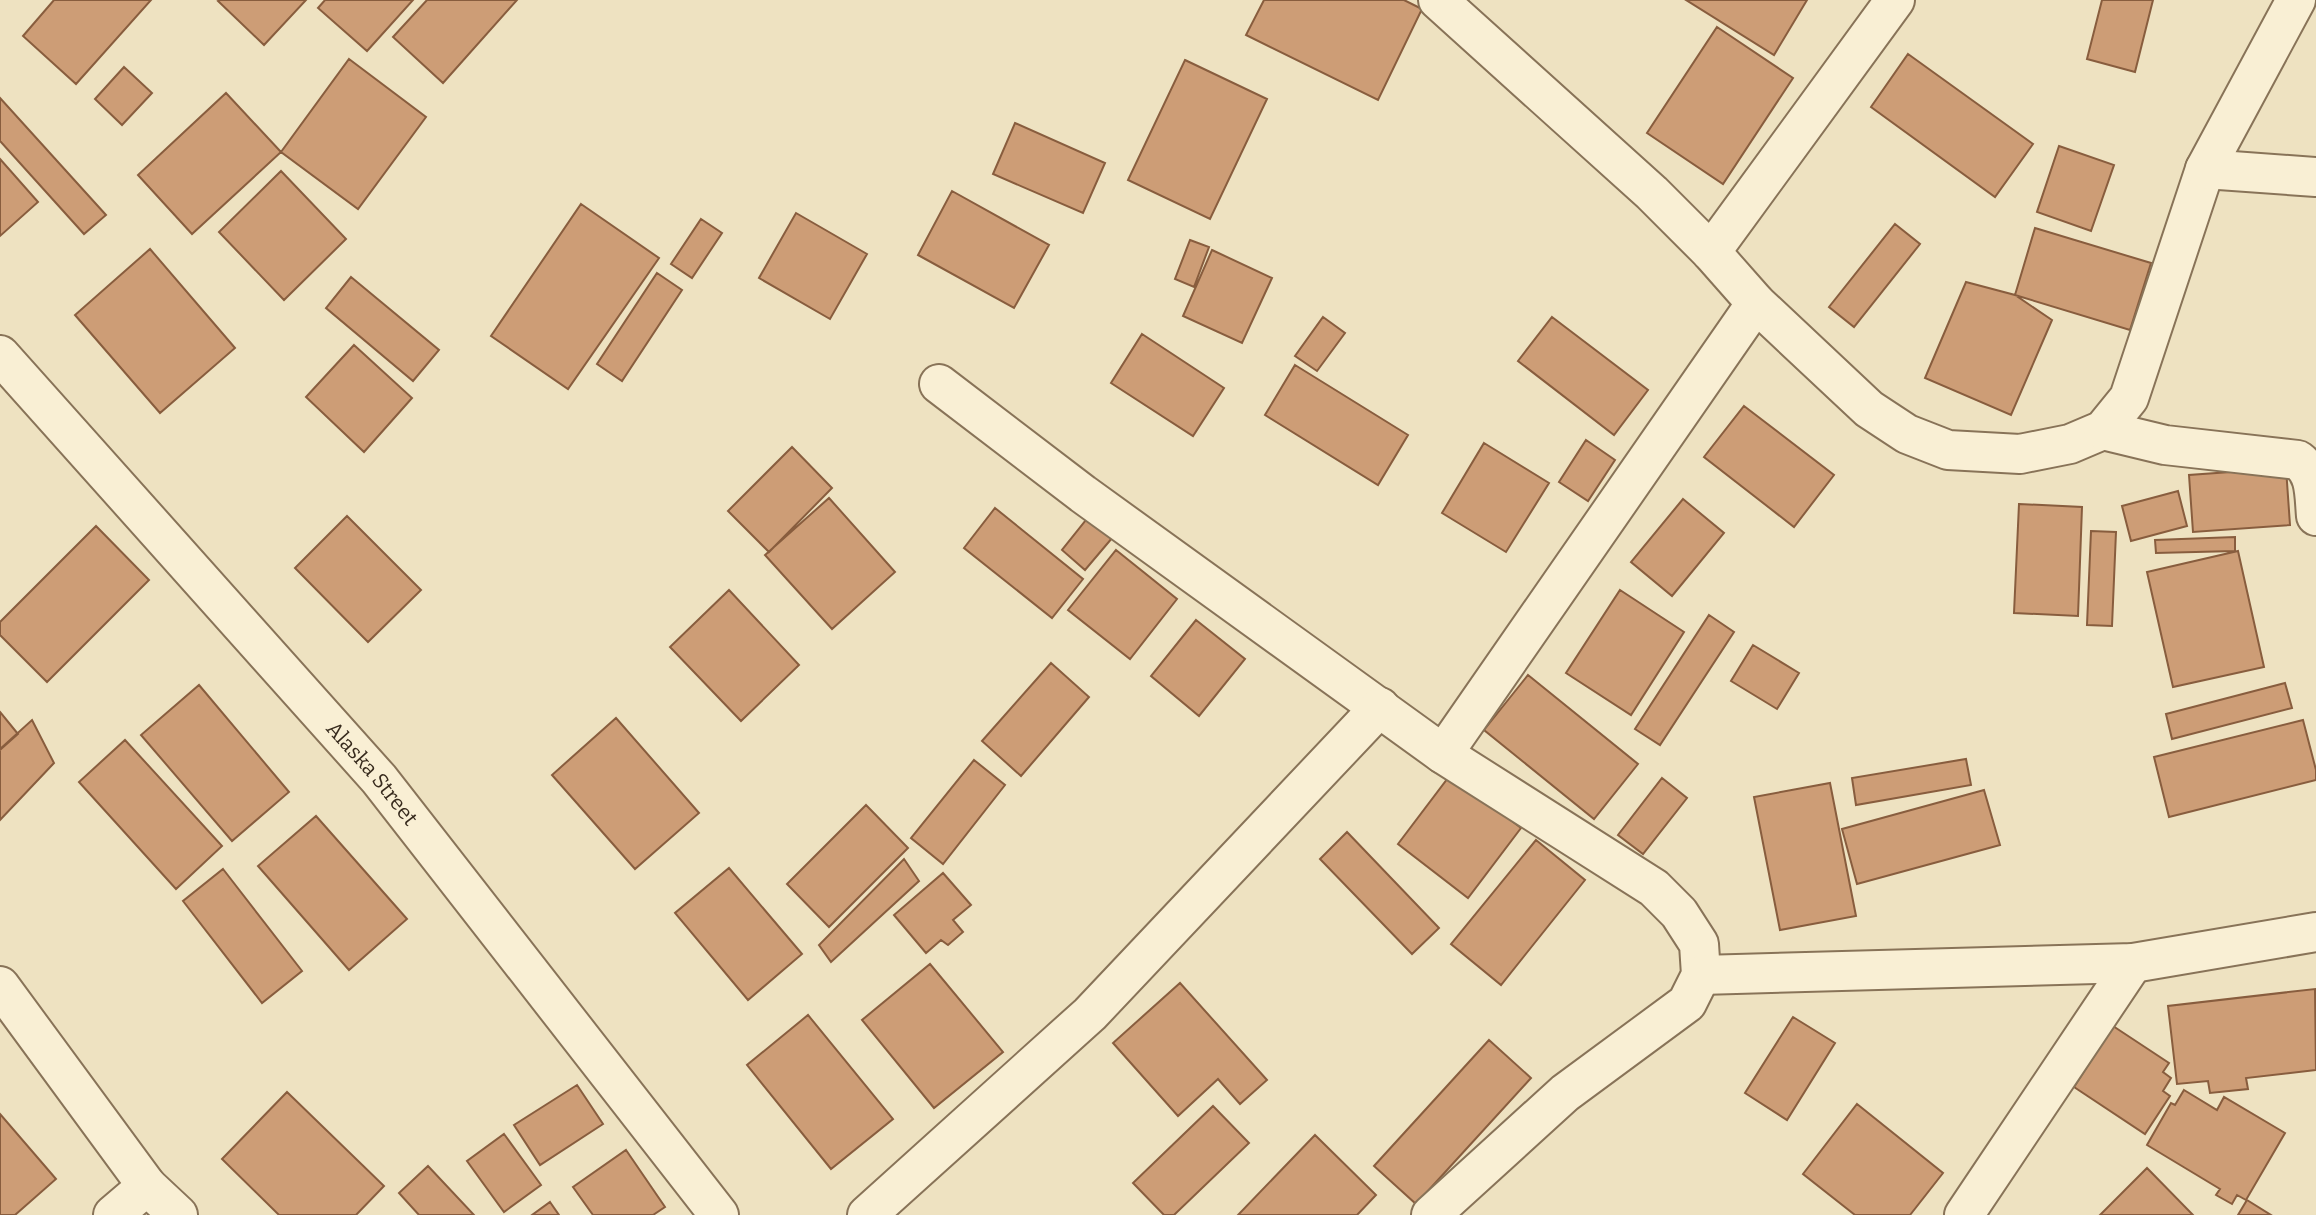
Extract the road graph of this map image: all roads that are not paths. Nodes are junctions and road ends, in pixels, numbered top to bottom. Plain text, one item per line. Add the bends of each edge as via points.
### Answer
1 (1438, 0) edge
2 (1895, 0) edge
3 (2296, 0) edge
4 (2205, 169) junction
5 (2316, 177) edge
6 (1712, 252) junction
7 (1756, 303) junction
8 (0, 355) edge
9 (939, 384) dead end
10 (2103, 430) junction
11 (2316, 516) edge
12 (1380, 707) junction
13 (1443, 754) junction
14 (2316, 932) edge
15 (2133, 963) junction
16 (1701, 975) junction
17 (0, 986) edge
18 (147, 1186) junction
19 (113, 1215) edge
20 (178, 1215) edge
21 (719, 1215) edge
22 (867, 1215) edge
23 (1431, 1215) edge
24 (1964, 1215) edge

1 - 6 street
2 - 6 street
3 - 4 street
4 - 5 street
4 - 10 street via 2129,398
6 - 7 street
7 - 10 street via 1868,409 1907,434 1948,450 2020,454 2070,444
7 - 13 street
8 - 21 street, Alaska Street via 379,779
9 - 12 street via 1083,494
10 - 11 street via 2165,445 2298,460 2313,480
12 - 13 street
12 - 22 street via 1090,1014
13 - 16 street via 1654,888 1679,913 1699,944
14 - 15 street
15 - 16 street
15 - 24 street
16 - 23 street via 1687,1003 1565,1093
17 - 18 street
18 - 19 street
18 - 20 street

